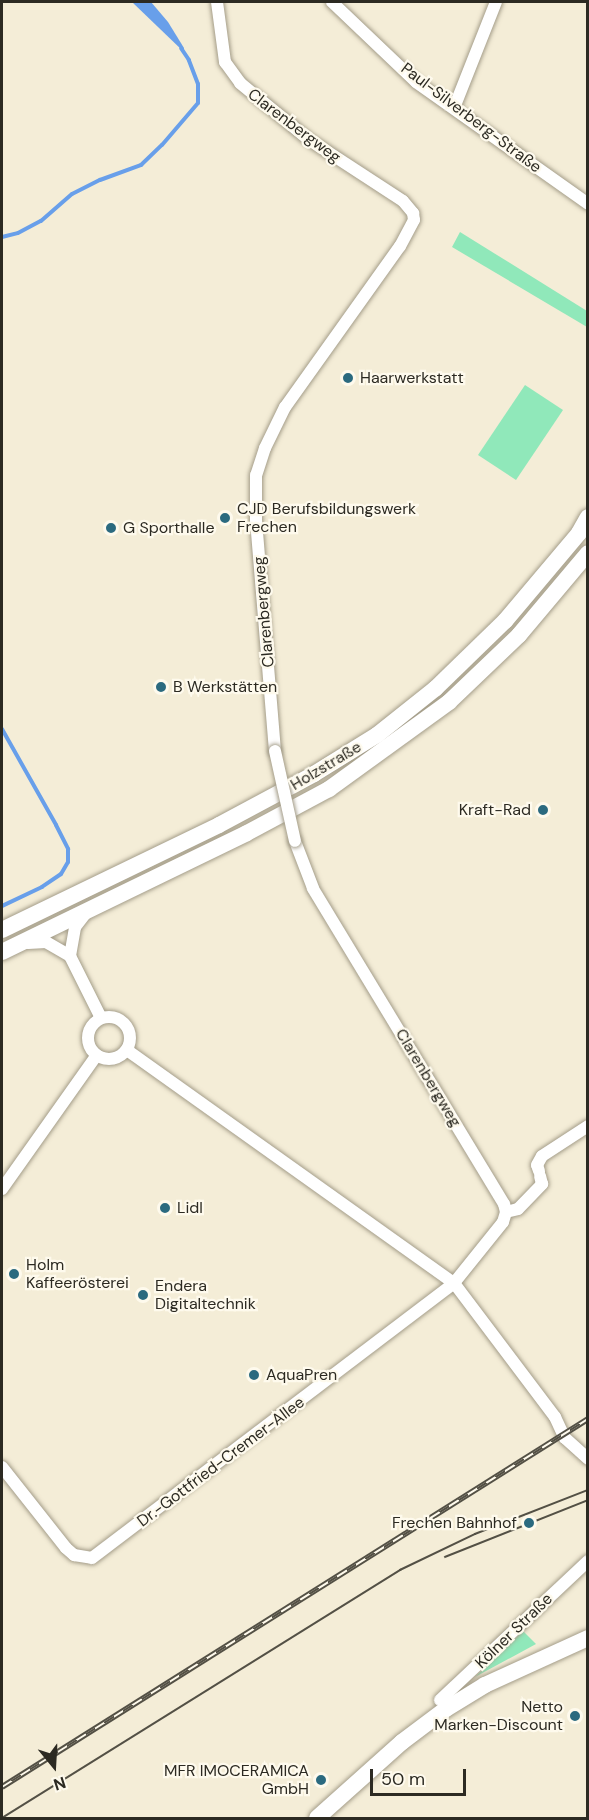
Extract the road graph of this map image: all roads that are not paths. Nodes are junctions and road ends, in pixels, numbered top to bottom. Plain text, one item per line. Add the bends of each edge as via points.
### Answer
1 (217, 2) edge
2 (332, 2) edge
3 (496, 2) edge
4 (454, 108) junction
5 (588, 204) edge
6 (588, 517) edge
7 (588, 553) edge
8 (89, 909) junction
9 (2, 930) edge
10 (20, 943) junction
11 (2, 952) edge
12 (70, 956) junction
13 (101, 1018) junction
14 (127, 1050) junction
15 (97, 1055) junction
16 (588, 1126) edge
17 (2, 1189) edge
18 (506, 1212) junction
19 (454, 1283) junction
20 (588, 1459) edge
21 (2, 1467) edge
22 (588, 1561) edge
23 (588, 1638) edge
24 (440, 1700) dead end
25 (317, 1818) edge

1 - 18 street, Clarenbergweg, bridge via 225,62 240,83 274,114 403,201 413,213 414,220 400,246 285,407 256,475 256,520 275,751 295,841 313,888
2 - 4 street, Paul-Silverberg-Straße via 416,82
3 - 4 street
4 - 5 street, Paul-Silverberg-Straße
6 - 9 main road, Holzstraße via 505,621 436,688 378,735 219,825
7 - 8 main road, Holzstraße via 511,642 449,702 390,747 329,789
8 - 10 main road, Holzstraße
8 - 12 street via 75,927
10 - 11 main road, Holzstraße
10 - 12 street via 46,942
12 - 13 street
13 - 14 street via 112,1016 125,1023 131,1036
13 - 15 street via 92,1024 88,1037 88,1044
14 - 15 street via 116,1058
14 - 19 street
15 - 17 street
16 - 18 street via 542,1156 537,1165 542,1184 518,1209
18 - 19 street, Dr.-Gottfried-Cremer-Allee via 498,1231
19 - 20 street via 555,1417 565,1438
19 - 21 street, Dr.-Gottfried-Cremer-Allee via 92,1558 74,1555 66,1548
22 - 24 street, Kölner Straße
23 - 25 main road, Kölner Straße via 485,1685 446,1709 402,1742

